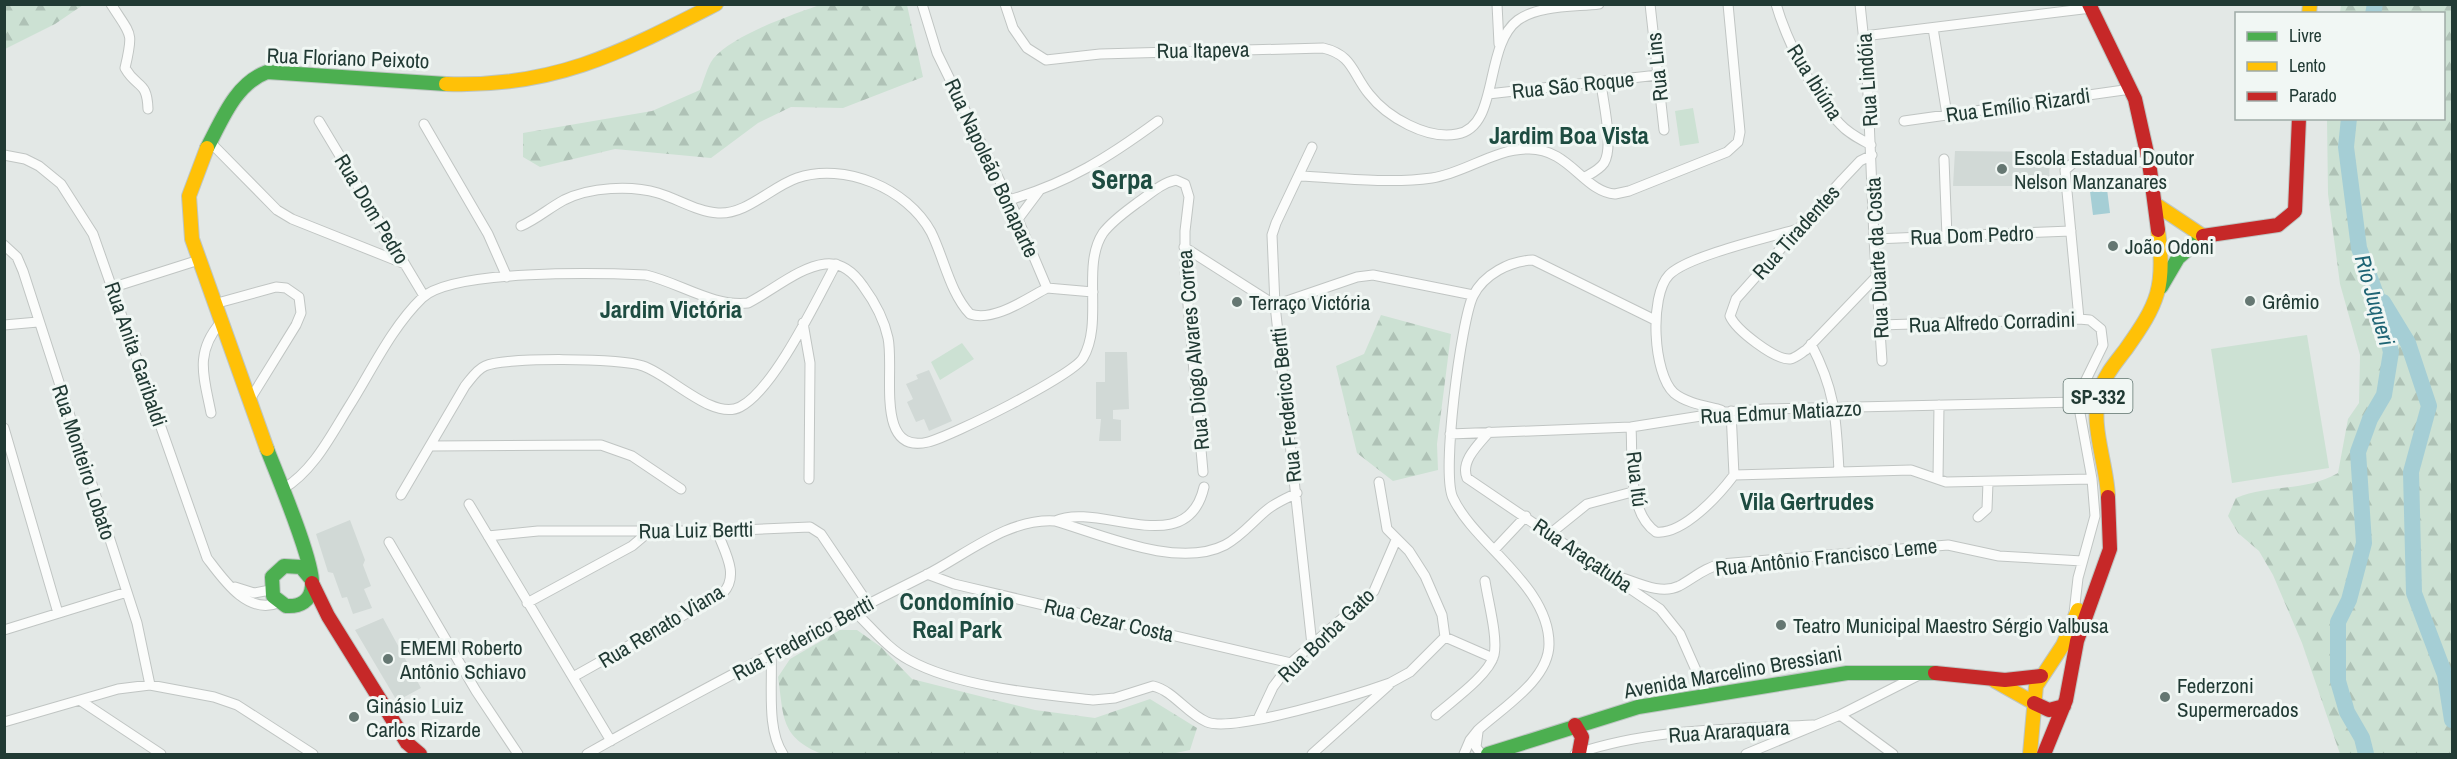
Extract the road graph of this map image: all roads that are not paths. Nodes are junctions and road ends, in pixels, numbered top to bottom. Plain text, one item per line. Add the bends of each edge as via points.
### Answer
1 (111, 4) edge
2 (716, 4) edge
3 (922, 4) edge
4 (1005, 4) edge
5 (1497, 4) edge
6 (1599, 4) edge
7 (1650, 4) edge
8 (1728, 4) edge
9 (1776, 4) edge
10 (1860, 4) edge
11 (2090, 6) edge
12 (1933, 28) junction
13 (1864, 36) junction
14 (1499, 44) junction
15 (1659, 75) junction
16 (1601, 82) junction
17 (2131, 89) junction
18 (1488, 94) junction
19 (148, 109) dead end
20 (1947, 115) junction
21 (1158, 120) dead end
22 (2298, 120) edge
23 (1904, 121) dead end
24 (319, 122) dead end
25 (424, 124) dead end
26 (1665, 130) dead end
27 (210, 142) junction
28 (1312, 147) dead end
29 (1871, 150) junction
30 (4, 155) edge
31 (1944, 159) dead end
32 (2149, 162) junction
33 (1300, 176) junction
34 (1585, 177) junction
35 (1039, 191) junction
36 (1009, 201) junction
37 (2155, 204) junction
38 (1018, 219) junction
39 (521, 226) dead end
40 (1800, 228) junction
41 (2071, 231) junction
42 (1947, 237) junction
43 (2203, 237) junction
44 (1764, 239) junction
45 (1874, 239) junction
46 (4, 245) edge
47 (1184, 247) junction
48 (1774, 256) junction
49 (199, 260) junction
50 (405, 264) junction
51 (836, 264) junction
52 (507, 277) junction
53 (1876, 277) junction
54 (114, 287) junction
55 (2161, 287) junction
56 (1047, 288) junction
57 (1093, 292) junction
58 (1473, 295) junction
59 (424, 297) junction
60 (214, 304) junction
61 (1275, 305) junction
62 (2079, 319) junction
63 (1655, 320) junction
64 (38, 322) junction
65 (220, 322) junction
66 (803, 323) junction
67 (4, 325) edge
68 (1880, 325) junction
69 (1811, 344) junction
70 (1882, 362) dead end
71 (249, 401) junction
72 (2078, 402) junction
73 (1939, 405) junction
74 (1836, 408) junction
75 (1729, 411) junction
76 (211, 413) dead end
77 (1631, 427) junction
78 (4, 429) edge
79 (1489, 432) junction
80 (1450, 434) junction
81 (430, 446) junction
82 (1839, 471) junction
83 (1203, 472) dead end
84 (1734, 475) junction
85 (809, 479) dead end
86 (1938, 479) junction
87 (2092, 479) junction
88 (1379, 482) dead end
89 (1988, 482) junction
90 (1204, 487) dead end
91 (283, 489) junction
92 (681, 489) dead end
93 (1636, 491) junction
94 (1296, 493) junction
95 (401, 495) dead end
96 (469, 504) dead end
97 (1526, 516) junction
98 (1978, 517) dead end
99 (1055, 521) junction
100 (2110, 523) junction
101 (651, 530) junction
102 (717, 531) junction
103 (1551, 533) junction
104 (488, 536) junction
105 (1396, 540) junction
106 (388, 542) dead end
107 (302, 545) junction
108 (1496, 549) junction
109 (2082, 561) junction
110 (292, 565) junction
111 (927, 574) junction
112 (1613, 575) junction
113 (312, 581) junction
114 (1485, 581) dead end
115 (230, 586) junction
116 (270, 590) junction
117 (128, 592) junction
118 (867, 602) junction
119 (278, 603) junction
120 (527, 603) junction
121 (302, 604) junction
122 (854, 610) junction
123 (58, 613) junction
124 (328, 616) junction
125 (2073, 621) junction
126 (4, 630) edge
127 (1445, 637) junction
128 (1312, 645) junction
129 (771, 654) junction
130 (1493, 658) junction
131 (1291, 663) junction
132 (1897, 670) junction
133 (1926, 672) junction
134 (2041, 676) junction
135 (573, 677) junction
136 (1991, 678) junction
137 (1390, 683) junction
138 (150, 685) junction
139 (2069, 687) junction
140 (1885, 693) junction
141 (1707, 695) junction
142 (81, 701) junction
143 (2034, 703) junction
144 (2064, 706) junction
145 (1436, 715) dead end
146 (1840, 715) junction
147 (1258, 719) junction
148 (4, 722) edge
149 (1575, 725) junction
150 (1813, 725) junction
151 (1478, 729) junction
152 (611, 741) junction
153 (406, 749) edge
154 (161, 754) edge
155 (313, 754) edge
156 (420, 754) edge
157 (518, 754) edge
158 (587, 754) edge
159 (783, 754) edge
160 (1312, 754) edge
161 (1464, 754) edge
162 (1481, 754) edge
163 (1488, 754) edge
164 (1577, 754) edge
165 (1746, 754) edge
166 (1893, 754) edge
167 (2030, 754) edge
168 (2044, 754) edge

1 - 19 street via 130,30 132,42 125,68 131,79 146,90
2 - 27 street, Rua Floriano Peixoto via 594,62 538,78 478,84 267,72 245,82
3 - 36 street, Rua Napoleão Bonaparte via 937,53
4 - 18 street, Rua Itapeva via 1013,27 1027,48 1040,58 1335,50 1347,60 1379,105 1436,134 1456,135 1473,128 1479,122
5 - 14 street
6 - 14 street via 1528,15 1510,28
7 - 15 street, Rua Lins
8 - 34 street via 1740,115 1740,132 1734,147 1710,161 1615,194 1599,190
9 - 29 street, Rua Ibiúna via 1790,43 1830,112
10 - 13 street, Rua Lindóia
11 - 12 street
11 - 17 street, SP-332
12 - 13 street
12 - 20 street
13 - 29 street, Rua Lindóia
14 - 18 street
15 - 16 street, Rua São Roque
15 - 26 street, Rua Lins
16 - 18 street, Rua São Roque
16 - 34 street via 1608,148 1602,166
17 - 20 street, Rua Emílio Rizardi
17 - 32 street, SP-332
20 - 23 street, Rua Emílio Rizardi
21 - 35 street via 1088,169
22 - 43 street via 2295,211 2278,225
24 - 50 street, Rua Dom Pedro
25 - 52 street via 488,234
27 - 49 street, Rua Floriano Peixoto via 192,182 188,210
27 - 50 street via 277,210
28 - 33 street, Rua Frederico Bertti
29 - 40 street, Rua Tiradentes
29 - 45 street, Rua Duarte da Costa
30 - 54 street, Rua Anita Garibaldi via 39,166 61,184 93,234
31 - 42 street
32 - 37 street, SP-332
32 - 41 street via 2082,161 2068,166 2065,175
33 - 34 street via 1434,178 1495,156 1530,149 1558,156
33 - 61 street, Rua Frederico Bertti via 1272,235
35 - 36 street
35 - 38 street
36 - 38 street, Rua Napoleão Bonaparte
37 - 43 street
37 - 55 street, SP-332
38 - 56 street, Rua Napoleão Bonaparte
39 - 56 street via 565,200 590,192 649,190 706,211 729,213 796,178 833,173 861,178 883,188 920,217 970,314 996,313
40 - 44 street
40 - 48 street, Rua Tiradentes
41 - 42 street, Rua Dom Pedro
41 - 62 street
42 - 45 street, Rua Dom Pedro
43 - 55 street via 2184,250
44 - 48 street
44 - 63 street via 1698,259 1669,275 1657,301
45 - 53 street, Rua Duarte da Costa
46 - 64 street, Rua Monteiro Lobato via 17,258
47 - 57 street, Rua Diogo Alvares Correa via 1188,190 1176,180 1162,185 1103,233 1095,259
47 - 61 street
47 - 83 street, Rua Diogo Alvares Correa
48 - 69 street, Rua Tiradentes via 1736,299 1730,316 1746,336 1789,359
49 - 54 street
49 - 60 street, Rua Floriano Peixoto
50 - 59 street, Rua Dom Pedro
51 - 52 street via 810,268 748,303 735,304 646,275
51 - 57 street via 858,279 884,322 889,340 893,426 900,440 910,444 931,441 963,428 1076,366 1087,351 1092,331
51 - 66 street
52 - 59 street via 462,280
53 - 68 street, Rua Duarte da Costa
53 - 69 street
54 - 115 street, Rua Anita Garibaldi via 207,558
55 - 100 street, SP-332 via 2150,316 2106,375 2096,403
56 - 57 street
58 - 61 street via 1373,275
58 - 63 street via 1497,271 1511,263 1533,260
58 - 80 street
59 - 91 street via 398,330 315,460
60 - 65 street, Rua Floriano Peixoto
60 - 71 street via 276,287 286,288 299,297 301,313 296,325
61 - 94 street, Rua Frederico Bertti
62 - 68 street, Rua Alfredo Corradini
62 - 72 street, Rua Alfredo Corradini via 2090,320 2101,329 2103,345
63 - 75 street via 1664,375 1673,393
64 - 67 street
64 - 117 street, Rua Monteiro Lobato
65 - 71 street, Rua Floriano Peixoto
65 - 76 street via 203,351
66 - 81 street via 767,382 752,399 733,410 712,407 665,376 628,362 511,361 484,366 476,373
66 - 85 street via 810,363
68 - 70 street, Rua Duarte da Costa
69 - 74 street
71 - 91 street, Rua Floriano Peixoto
72 - 73 street, Rua Edmur Matiazzo
72 - 87 street
73 - 74 street, Rua Edmur Matiazzo
73 - 86 street
74 - 75 street, Rua Edmur Matiazzo
74 - 82 street
75 - 77 street, Rua Edmur Matiazzo
75 - 84 street
77 - 79 street, Rua Edmur Matiazzo
77 - 93 street, Rua Itú
78 - 123 street
79 - 80 street, Rua Edmur Matiazzo
79 - 97 street, Rua Araçatuba via 1468,459 1465,472 1472,482
80 - 108 street via 1447,476 1453,499
81 - 92 street via 601,445 632,456
81 - 95 street
82 - 84 street
82 - 86 street via 1911,470
84 - 93 street, Rua Itú via 1689,520 1669,532 1656,532 1648,527
86 - 89 street
87 - 89 street
87 - 109 street via 2095,516
88 - 105 street via 1385,522
89 - 98 street via 1987,509
90 - 99 street, Rua Frederico Bertti via 1190,515 1170,524 1141,525 1073,516
91 - 107 street, Rua Floriano Peixoto
93 - 103 street via 1587,504
94 - 99 street, Rua Frederico Bertti via 1269,508 1225,545 1192,553 1164,552
94 - 128 street
96 - 104 street
97 - 103 street, Rua Araçatuba
97 - 108 street
99 - 111 street, Rua Frederico Bertti via 1017,525
100 - 125 street, SP-332
100 - 139 street, SP-332 via 2110,549 2077,641
101 - 102 street, Rua Luiz Bertti
101 - 104 street, Rua Luiz Bertti via 538,531
101 - 120 street via 632,546
102 - 118 street, Rua Luiz Bertti via 814,529
102 - 135 street, Rua Renato Viana via 731,573 723,593
103 - 112 street, Rua Araçatuba
104 - 120 street
105 - 127 street via 1409,551 1425,576 1442,615
105 - 128 street, Rua Borba Gato via 1374,591
106 - 157 street via 476,692
107 - 110 street
107 - 113 street, Rua Floriano Peixoto
108 - 151 street via 1540,612 1549,644 1542,669
109 - 112 street, Rua Antônio Francisco Leme via 1999,556 1948,545 1721,564 1706,568 1672,588 1656,588
109 - 125 street
110 - 113 street via 304,569
110 - 116 street via 274,573
111 - 118 street, Rua Frederico Bertti
111 - 131 street, Rua Cezar Costa via 954,584
112 - 141 street, Rua Araçatuba via 1671,620
113 - 121 street via 310,596
113 - 124 street, Rua Floriano Peixoto
114 - 130 street
115 - 116 street via 254,593
115 - 119 street, Rua Anita Garibaldi via 260,606
116 - 119 street
117 - 123 street
117 - 138 street, Rua Monteiro Lobato
118 - 122 street, Rua Frederico Bertti
119 - 121 street via 290,607
120 - 135 street
121 - 124 street
122 - 129 street, Rua Frederico Bertti
122 - 147 street via 906,659 962,680 1094,700 1153,686 1207,722 1232,724
123 - 126 street
124 - 153 street, Rua Floriano Peixoto
125 - 134 street, SP-332 via 2056,657
127 - 130 street
127 - 137 street via 1410,672
128 - 131 street, Rua Borba Gato
129 - 152 street, Rua Frederico Bertti
129 - 159 street via 772,724
130 - 145 street via 1480,676
131 - 147 street, Rua Borba Gato via 1273,687
132 - 133 street, Avenida Marcelino Bressiani
132 - 140 street via 1895,681
132 - 141 street, Avenida Marcelino Bressiani via 1847,673
133 - 136 street, Avenida Marcelino Bressiani
133 - 140 street
134 - 136 street, Avenida Marcelino Bressiani
134 - 139 street via 2058,676
134 - 143 street, SP-332
135 - 152 street
136 - 143 street
137 - 147 street
137 - 160 street
138 - 142 street via 130,686
138 - 155 street via 237,705
139 - 144 street, SP-332
140 - 146 street
141 - 149 street, Avenida Marcelino Bressiani via 1638,707
142 - 148 street
142 - 154 street
143 - 144 street via 2049,710
143 - 167 street, SP-332
144 - 168 street, SP-332
146 - 150 street
146 - 166 street
149 - 163 street, Avenida Marcelino Bressiani
149 - 164 street via 1582,737
150 - 164 street, Rua Araraquara via 1666,734 1624,740
150 - 165 street
151 - 161 street
151 - 162 street via 1476,747
152 - 158 street, Rua Frederico Bertti
153 - 156 street, Rua Floriano Peixoto

